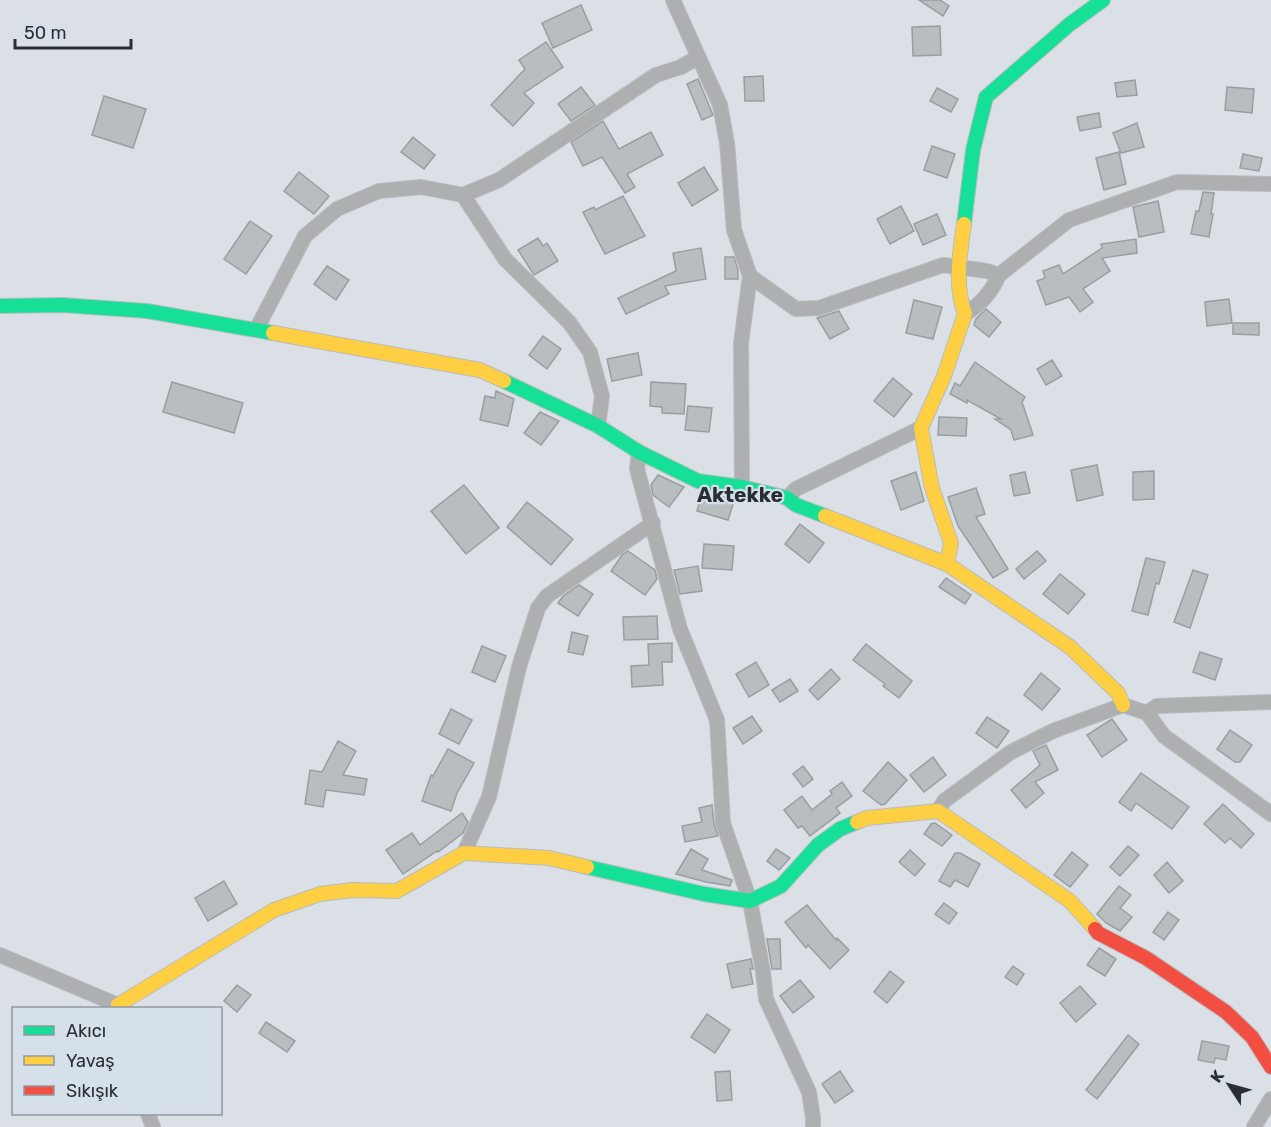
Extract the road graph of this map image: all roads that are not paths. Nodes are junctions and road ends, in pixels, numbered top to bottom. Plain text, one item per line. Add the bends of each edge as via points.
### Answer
1 (673, 0) edge
2 (1103, 0) edge
3 (698, 57) junction
4 (1271, 184) edge
5 (463, 195) junction
6 (958, 267) junction
7 (999, 275) junction
8 (750, 276) junction
9 (0, 306) edge
10 (965, 314) junction
11 (256, 330) junction
12 (598, 426) junction
13 (921, 428) junction
14 (639, 452) junction
15 (742, 486) junction
16 (788, 498) junction
17 (653, 523) junction
18 (947, 564) junction
19 (1271, 702) edge
20 (1123, 705) junction
21 (1147, 713) junction
22 (938, 811) junction
23 (1271, 813) edge
24 (464, 853) junction
25 (750, 901) junction
26 (0, 955) edge
27 (119, 1006) edge
28 (1271, 1067) edge
29 (1271, 1099) edge
30 (813, 1127) edge
31 (1254, 1127) edge

1 - 3 street
2 - 6 street via 986,96 973,150
3 - 5 street via 656,75 499,180
3 - 8 street via 720,105 734,230
4 - 7 street via 1177,182 1069,220
5 - 11 street via 421,187 379,191 337,209 305,236
5 - 12 street via 505,259 569,322 591,352 602,396
6 - 7 street
6 - 8 street via 943,265 819,308 796,309
6 - 10 street
7 - 10 street via 976,307
8 - 15 street via 741,343
9 - 11 street via 62,305 147,311
10 - 13 street
11 - 12 street via 480,370
12 - 14 street
13 - 16 street via 796,489
13 - 18 street via 932,488 951,543
14 - 15 street via 698,481
14 - 17 street via 637,469
15 - 16 street
16 - 18 street via 796,505
17 - 24 street via 547,596 538,608 519,668 489,797
17 - 25 street via 680,628 717,720 723,823
18 - 20 street via 1070,647 1118,693
19 - 21 street via 1156,706
20 - 21 street
20 - 22 street via 1053,731 1011,752 944,801
21 - 23 street via 1164,736
22 - 25 street via 867,818 840,829 818,844 781,886
22 - 28 street via 1070,901 1098,933 1146,958 1226,1012 1252,1038
24 - 25 street via 549,858
24 - 27 street via 397,891 320,894 274,910
25 - 30 street via 766,999 809,1092
26 - 27 street
29 - 31 street

